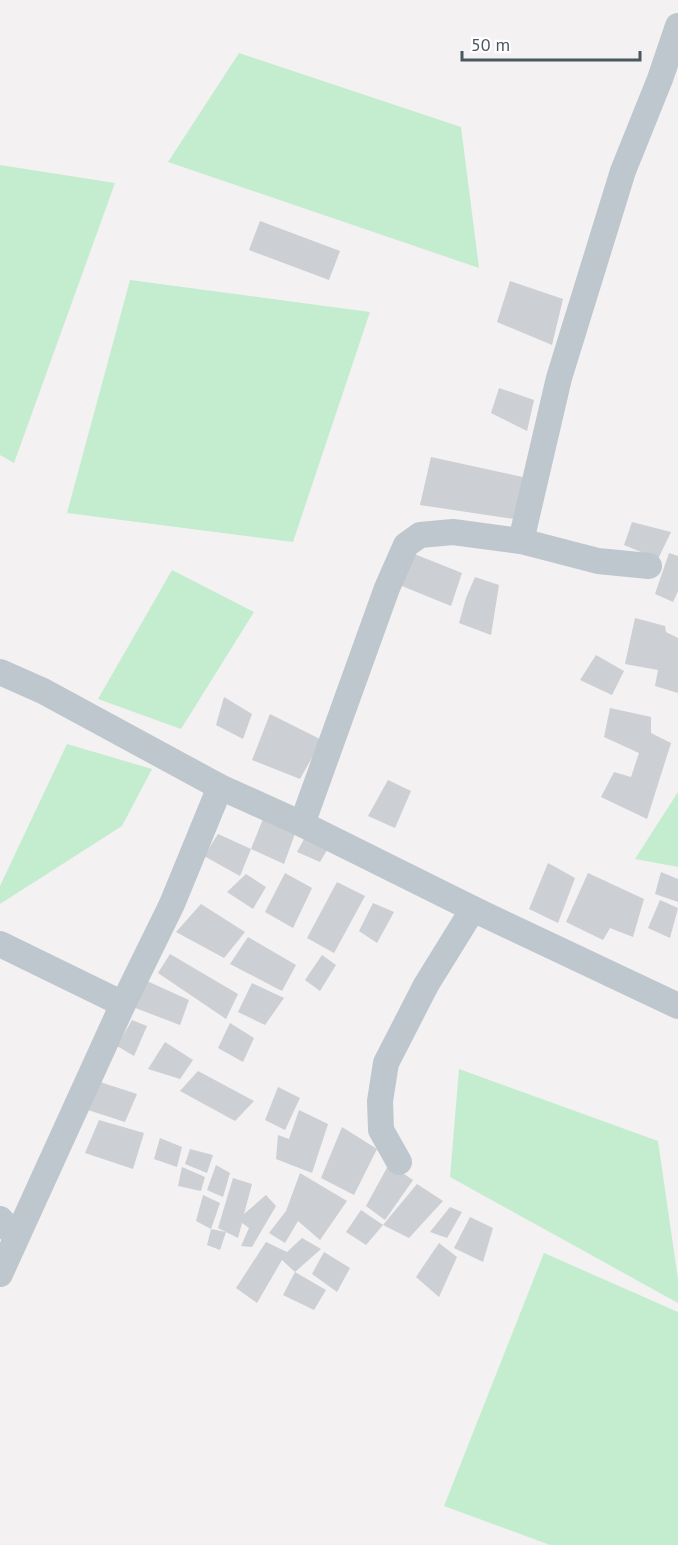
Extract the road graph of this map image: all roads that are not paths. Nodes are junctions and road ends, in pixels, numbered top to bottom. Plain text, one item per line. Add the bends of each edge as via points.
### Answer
1 (678, 26) edge
2 (521, 541) junction
3 (649, 566) dead end
4 (0, 672) edge
5 (220, 787) junction
6 (302, 824) junction
7 (473, 909) junction
8 (0, 944) edge
9 (123, 1004) junction
10 (678, 1006) edge
11 (399, 1162) dead end
12 (8, 1228) edge
13 (0, 1274) edge

1 - 2 street via 623,171 559,378
2 - 3 street via 598,561
2 - 6 street via 453,532 420,535 406,544
4 - 5 street via 43,691
5 - 6 street
5 - 9 street via 172,904
6 - 7 street
7 - 10 street
7 - 11 street via 426,985 386,1063 380,1101 381,1130
8 - 9 street
9 - 12 street
12 - 13 street

